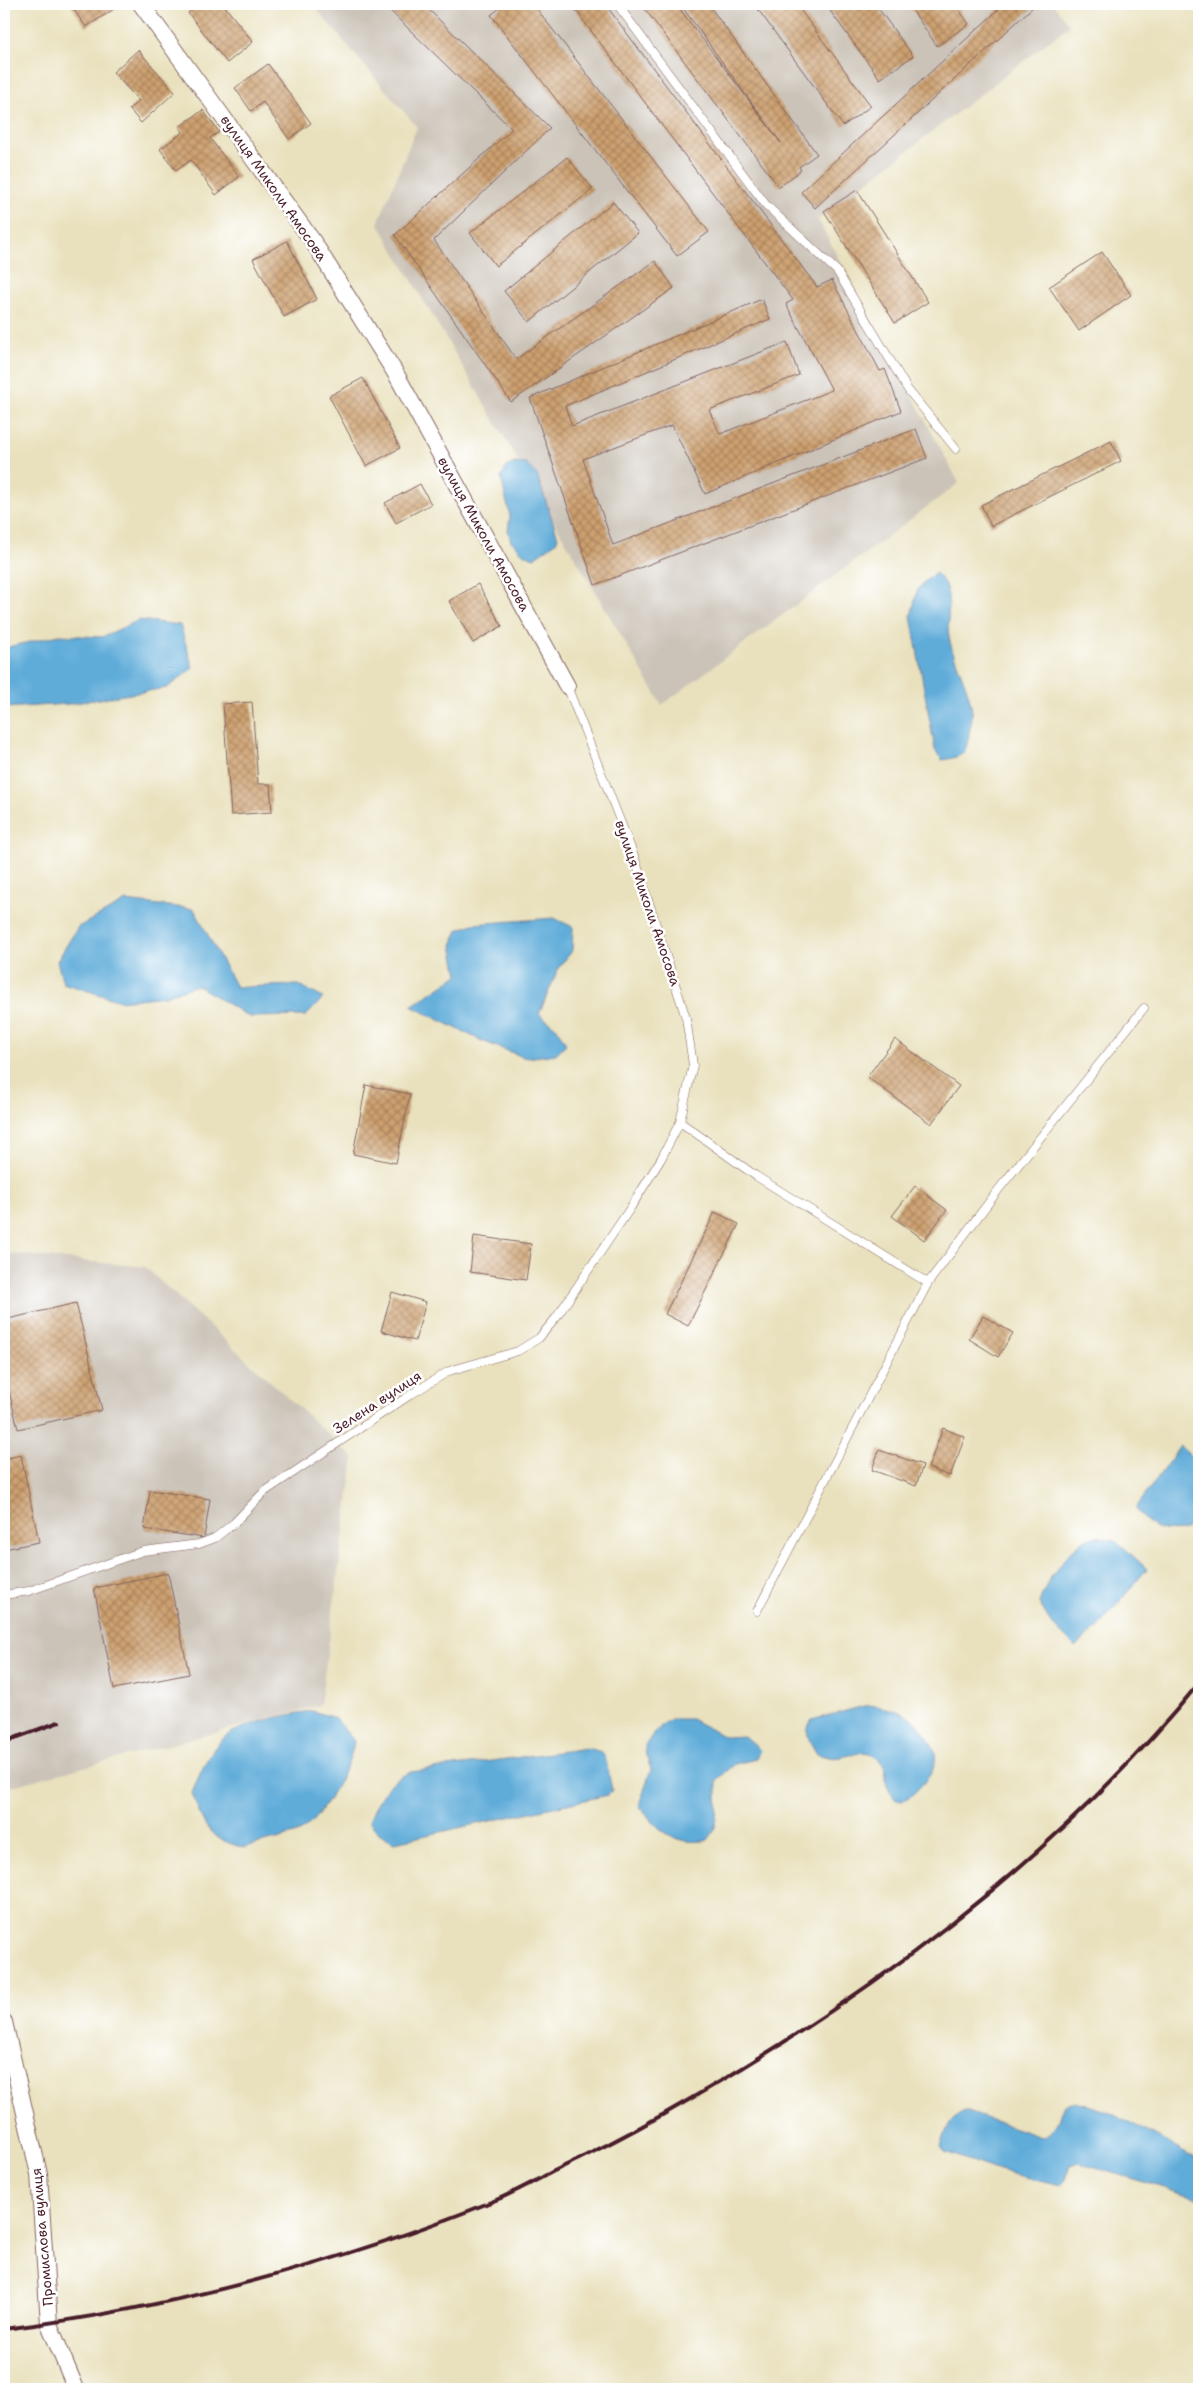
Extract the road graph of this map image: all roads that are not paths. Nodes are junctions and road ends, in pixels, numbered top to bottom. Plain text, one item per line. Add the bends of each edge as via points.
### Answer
1 (141, 4) edge
2 (617, 4) edge
3 (956, 449) dead end
4 (567, 686) joint
5 (1144, 1008) dead end
6 (680, 1122) junction
7 (928, 1283) junction
8 (4, 1595) edge
9 (757, 1612) dead end
10 (4, 2022) edge
11 (76, 2389) edge

1 - 4 street, вулиця Миколи Амосова via 312,240 396,374
2 - 3 lane via 766,204 837,271 908,390
4 - 6 lane, вулиця Миколи Амосова via 634,856 686,1018 693,1066
5 - 7 lane
6 - 7 lane via 756,1176
6 - 8 lane, Зелена вулиця via 632,1208 539,1338 518,1351 449,1371 410,1395 264,1492 216,1538 199,1544 142,1551 29,1591
7 - 9 lane
10 - 11 street, Промислова вулиця via 38,2174 49,2324

